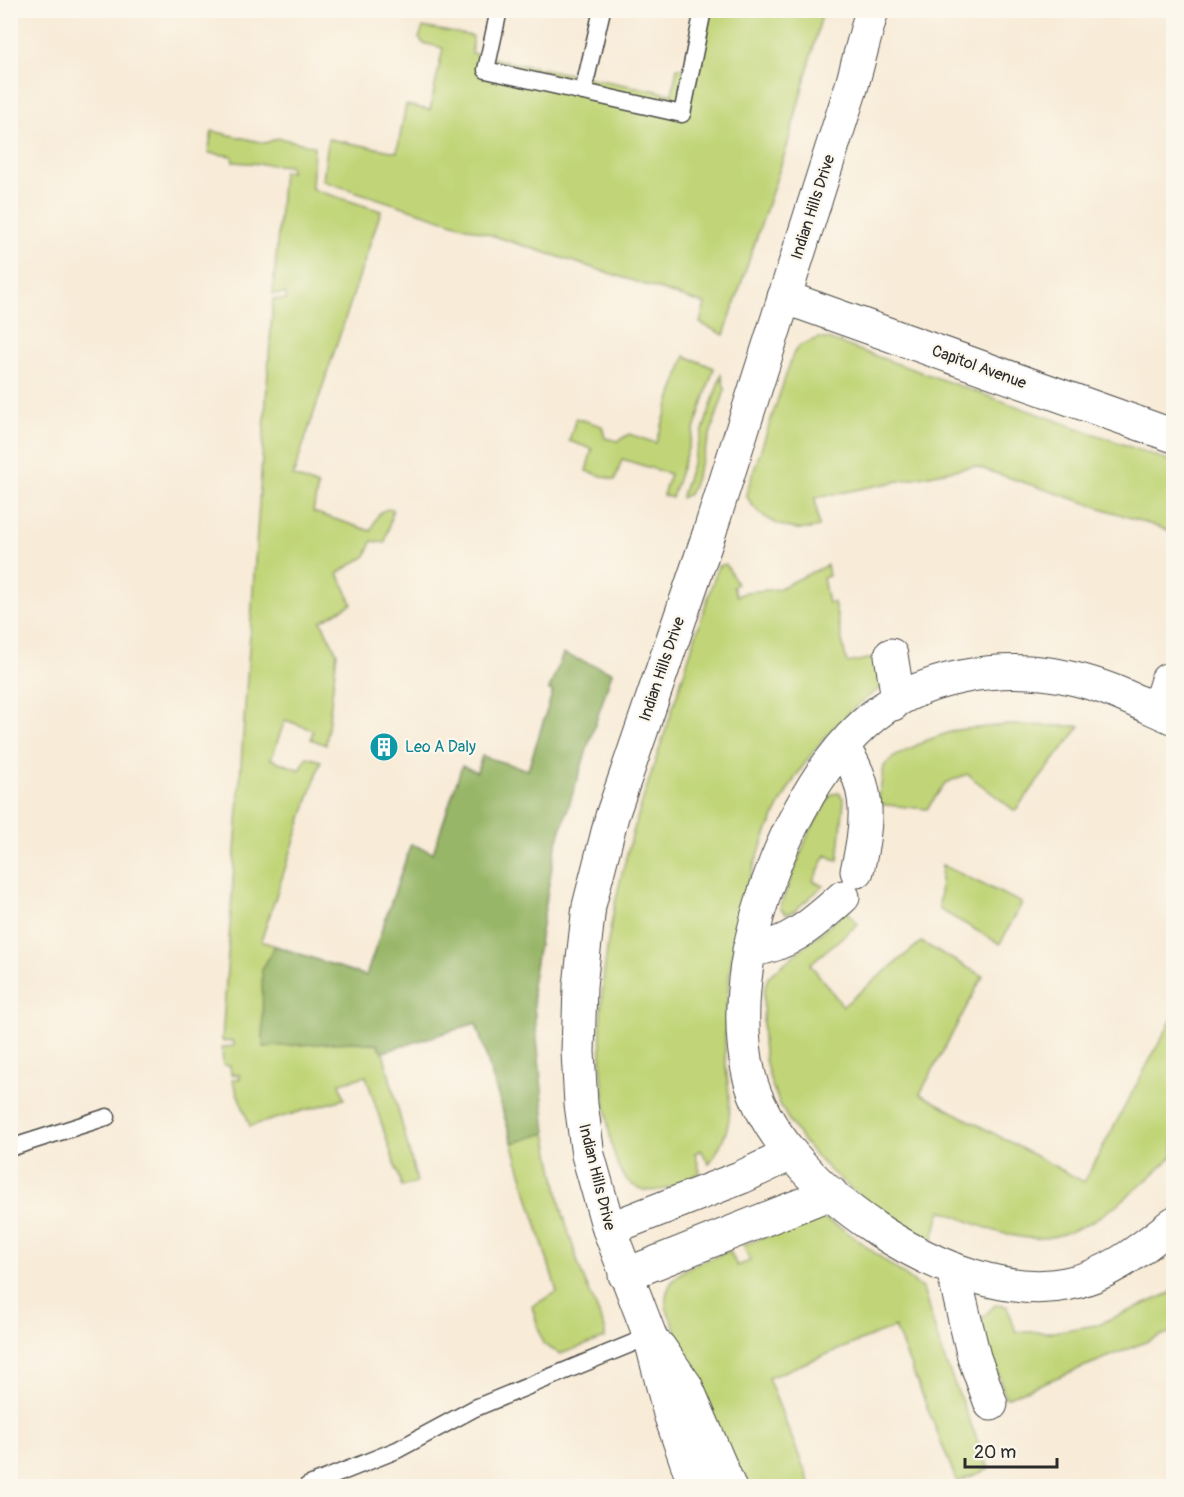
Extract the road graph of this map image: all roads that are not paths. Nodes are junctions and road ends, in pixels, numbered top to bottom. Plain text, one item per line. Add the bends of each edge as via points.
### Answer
1 (499, 10) edge
2 (602, 10) edge
3 (703, 10) edge
4 (872, 10) edge
5 (583, 92) junction
6 (784, 297) junction
7 (1173, 436) edge
8 (891, 655) dead end
9 (1167, 680) dead end
10 (893, 704) junction
11 (1161, 713) edge
12 (842, 747) junction
13 (749, 950) junction
14 (107, 1117) dead end
15 (10, 1148) edge
16 (790, 1154) junction
17 (831, 1193) junction
18 (1173, 1223) edge
19 (609, 1230) junction
20 (953, 1270) junction
21 (625, 1275) junction
22 (650, 1336) junction
23 (991, 1404) dead end
24 (307, 1486) edge
25 (695, 1486) edge
26 (729, 1486) edge

1 - 5 lane via 486,70
2 - 5 lane
3 - 5 lane via 682,114
4 - 6 street, Indian Hills Drive
6 - 7 street, Capitol Avenue
6 - 19 street, Indian Hills Drive via 705,546 612,816 589,906 580,986 579,1079 588,1155
8 - 10 street via 897,692
9 - 11 street
10 - 11 street via 952,679 1023,671 1084,681
10 - 12 street via 863,725
12 - 13 street via 781,849
12 - 13 street via 856,765 865,799 850,884 818,920 784,943
13 - 16 street via 744,1022 750,1076 765,1117
14 - 15 lane
16 - 17 street
16 - 19 street
17 - 20 street via 882,1232
17 - 21 street
18 - 20 street via 1115,1266 1065,1285 1012,1286
19 - 21 street, Indian Hills Drive
20 - 23 street via 974,1357
21 - 22 street, Indian Hills Drive
22 - 24 lane via 475,1408 388,1454
22 - 25 street, Indian Hills Drive via 669,1414
22 - 26 street, Indian Hills Drive via 686,1386

